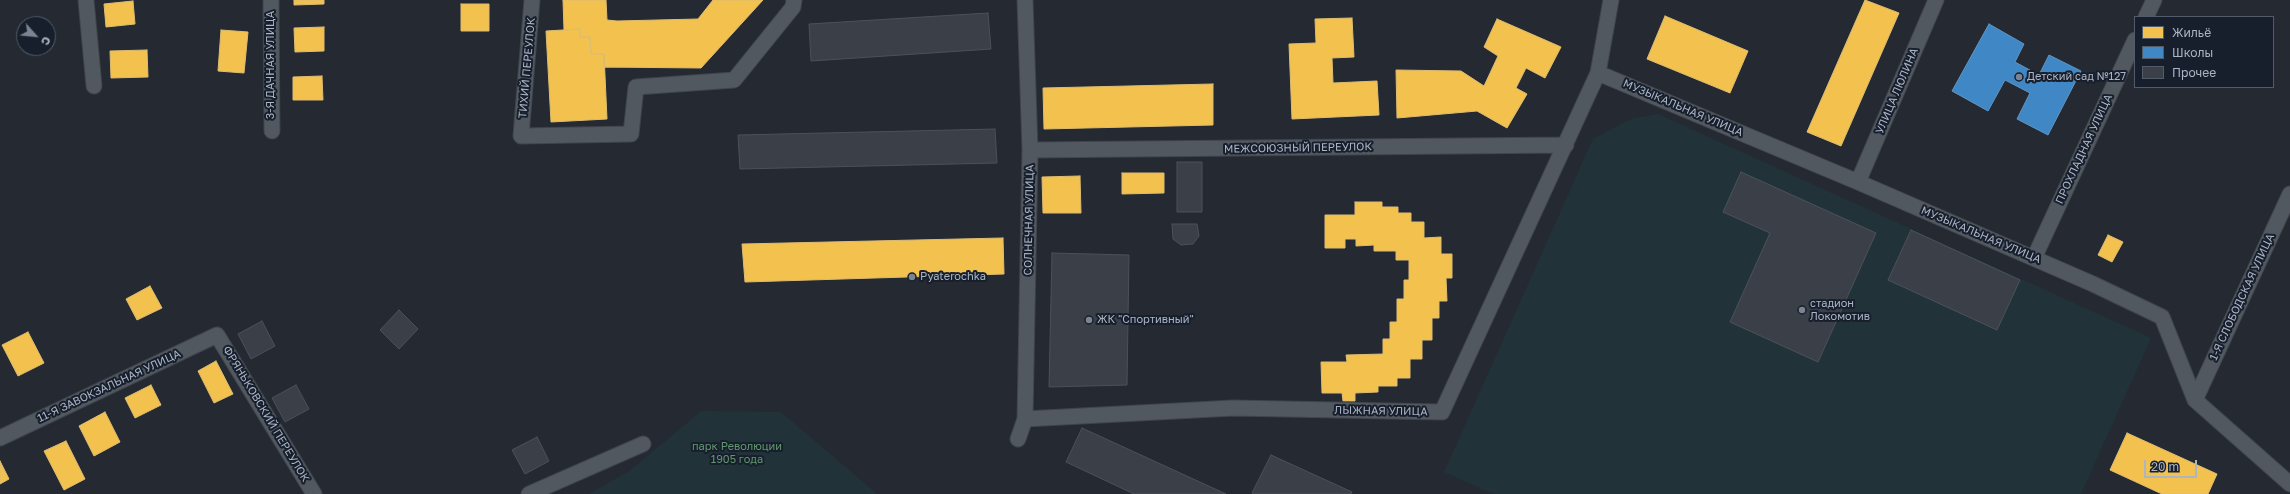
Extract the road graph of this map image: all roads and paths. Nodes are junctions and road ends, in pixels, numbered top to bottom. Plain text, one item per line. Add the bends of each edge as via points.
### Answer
1 (86, 0) edge
2 (271, 0) edge
3 (532, 0) edge
4 (794, 0) edge
5 (1025, 0) edge
6 (1611, 0) edge
7 (1936, 0) edge
8 (2154, 0) edge
9 (2146, 16) edge
10 (2134, 42) edge
11 (1598, 73) junction
12 (94, 86) dead end
13 (272, 131) dead end
14 (1566, 145) junction
15 (1030, 150) junction
16 (1858, 182) junction
17 (2290, 194) edge
18 (2034, 258) junction
19 (217, 335) joint
20 (2195, 400) junction
21 (1025, 419) junction
22 (0, 438) edge
23 (1018, 439) dead end
24 (643, 444) dead end
25 (2290, 484) edge
26 (314, 494) edge
27 (529, 494) edge

1 - 12 street
2 - 13 street, 3-Я ДАЧНАЯ УЛИЦА
3 - 4 street, ТИХИЙ ПЕРЕУЛОК via 521,136 631,134 636,87 734,80 793,7
5 - 15 street, СОЛНЕЧНАЯ УЛИЦА
6 - 11 street
7 - 16 street, УЛИЦА ЛЮЛИНА
8 - 9 street
10 - 18 street, ПРОХЛАДНАЯ УЛИЦА
11 - 14 street
11 - 16 street, МУЗЫКАЛЬНАЯ УЛИЦА
14 - 15 street, МЕЖСОЮЗНЫЙ ПЕРЕУЛОК
14 - 21 street, ЛЫЖНАЯ УЛИЦА via 1442,412 1233,408
15 - 21 street, СОЛНЕЧНАЯ УЛИЦА
16 - 18 street, МУЗЫКАЛЬНАЯ УЛИЦА
17 - 20 street, 1-Я СЛОБОДСКАЯ УЛИЦА
18 - 20 street, МУЗЫКАЛЬНАЯ УЛИЦА via 2162,317
19 - 22 street, 11-Я ЗАВОКЗАЛЬНАЯ УЛИЦА
19 - 26 street, ФРЯНЬКОВСКИЙ ПЕРЕУЛОК
20 - 25 street, МУЗЫКАЛЬНАЯ УЛИЦА
21 - 23 street, СОЛНЕЧНАЯ УЛИЦА
24 - 27 street

